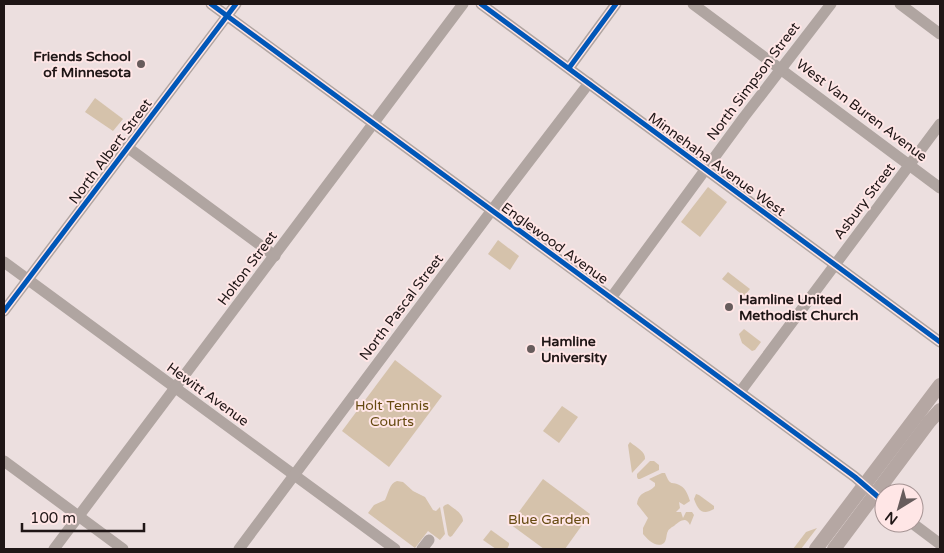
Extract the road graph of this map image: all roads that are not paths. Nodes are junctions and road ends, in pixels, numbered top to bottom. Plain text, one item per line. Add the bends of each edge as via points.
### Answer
1 (212, 4) edge
2 (236, 4) edge
3 (463, 4) edge
4 (481, 4) edge
5 (616, 4) edge
6 (693, 4) edge
7 (831, 4) edge
8 (900, 4) edge
9 (227, 15) junction
10 (940, 34) edge
11 (570, 68) junction
12 (782, 69) junction
13 (589, 83) junction
14 (374, 122) junction
15 (940, 124) edge
16 (127, 147) junction
17 (910, 165) junction
18 (706, 170) junction
19 (940, 188) edge
20 (492, 210) junction
21 (275, 256) junction
22 (4, 262) edge
23 (836, 265) junction
24 (27, 280) junction
25 (611, 298) junction
26 (4, 312) edge
27 (940, 342) edge
28 (940, 385) edge
29 (175, 388) junction
30 (740, 392) junction
31 (940, 410) edge
32 (4, 461) edge
33 (295, 475) junction
34 (882, 483) edge
35 (883, 483) edge
36 (874, 493) edge
37 (874, 495) edge
38 (874, 495) edge
39 (79, 516) junction
40 (924, 532) edge
41 (940, 544) edge
42 (54, 549) edge
43 (123, 549) edge
44 (239, 549) edge
45 (395, 549) edge
46 (816, 549) edge
47 (834, 549) edge

1 - 9 street, Englewood Avenue
2 - 9 street, North Albert Street
3 - 14 street, Holton Street
4 - 11 street, Minnehaha Avenue West
5 - 11 street
6 - 12 street, West Van Buren Avenue
7 - 12 street, North Simpson Street
8 - 10 street
9 - 14 street, Englewood Avenue
9 - 16 street, North Albert Street
11 - 13 street, Minnehaha Avenue West
12 - 17 street, West Van Buren Avenue
12 - 18 street, North Simpson Street
13 - 18 street, Minnehaha Avenue West
13 - 20 street, North Pascal Street
14 - 20 street, Englewood Avenue
14 - 21 street, Holton Street
15 - 17 street, Asbury Street
16 - 21 street
16 - 24 street, North Albert Street
17 - 19 street, West Van Buren Avenue
17 - 23 street, Asbury Street
18 - 23 street, Minnehaha Avenue West
18 - 25 street, North Simpson Street
20 - 25 street, Englewood Avenue
20 - 33 street, North Pascal Street
21 - 29 street, Holton Street
22 - 24 street, Hewitt Avenue
23 - 27 street, Minnehaha Avenue West
23 - 30 street, Asbury Street
24 - 26 street, North Albert Street
24 - 29 street, Hewitt Avenue
25 - 30 street, Englewood Avenue
28 - 34 main road
29 - 33 street, Hewitt Avenue
29 - 39 street, Holton Street
30 - 36 street, Englewood Avenue
31 - 35 main road
32 - 39 street
33 - 44 street, North Pascal Street
33 - 45 street, Hewitt Avenue
37 - 46 main road
38 - 47 main road
39 - 42 street, Holton Street
39 - 43 street
40 - 41 street

